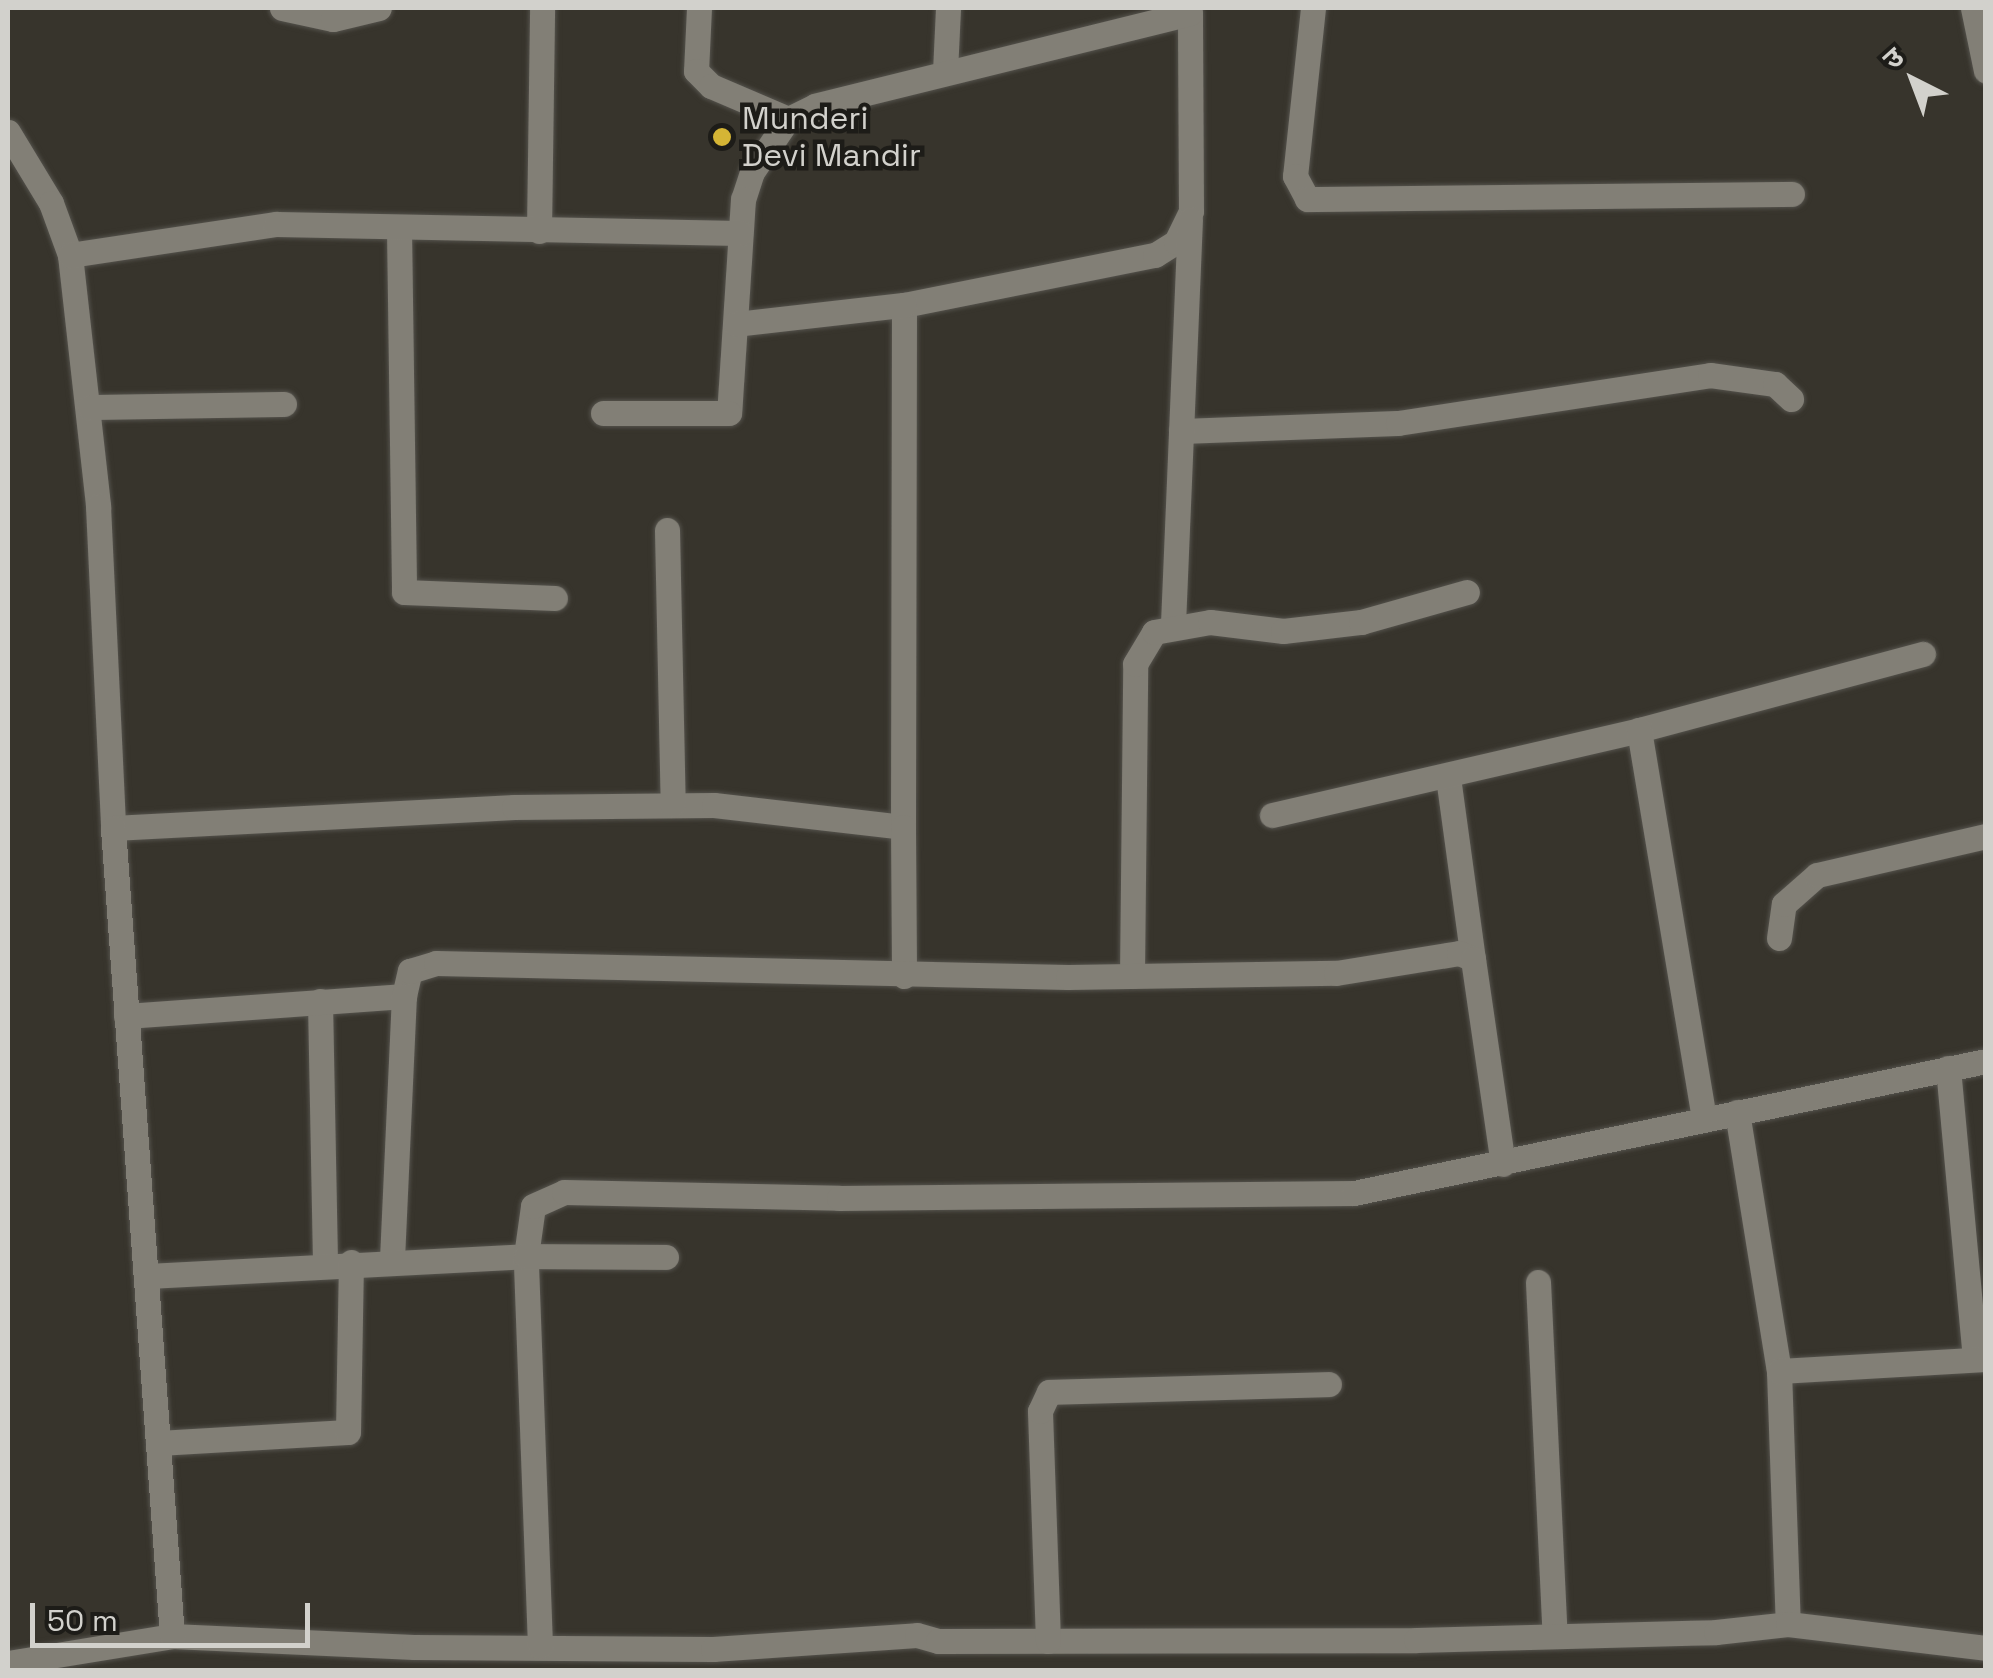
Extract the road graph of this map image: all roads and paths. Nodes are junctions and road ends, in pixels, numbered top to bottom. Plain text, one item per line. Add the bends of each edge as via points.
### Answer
1 (282, 8) edge
2 (379, 8) edge
3 (542, 8) edge
4 (699, 8) edge
5 (948, 8) edge
6 (1314, 8) edge
7 (1973, 8) edge
8 (1190, 10) edge
9 (1986, 71) edge
10 (945, 72) junction
11 (788, 120) junction
12 (8, 132) edge
13 (1792, 194) dead end
14 (1190, 211) junction
15 (399, 228) junction
16 (539, 231) junction
17 (740, 233) junction
18 (70, 255) junction
19 (904, 305) junction
20 (736, 324) junction
21 (1791, 399) dead end
22 (284, 404) dead end
23 (90, 407) junction
24 (603, 413) dead end
25 (1181, 431) junction
26 (667, 530) dead end
27 (1467, 592) dead end
28 (556, 598) dead end
29 (1173, 624) junction
30 (1923, 654) dead end
31 (1638, 730) junction
32 (1448, 777) junction
33 (673, 805) junction
34 (1272, 815) dead end
35 (903, 827) junction
36 (113, 828) junction
37 (1986, 836) edge
38 (1778, 938) dead end
39 (1473, 958) junction
40 (904, 976) junction
41 (1132, 976) junction
42 (404, 996) junction
43 (320, 1001) junction
44 (126, 1016) junction
45 (1986, 1061) edge
46 (1948, 1068) junction
47 (1737, 1112) junction
48 (1704, 1118) junction
49 (1504, 1164) junction
50 (526, 1256) junction
51 (666, 1257) dead end
52 (392, 1259) junction
53 (351, 1262) junction
54 (324, 1263) junction
55 (146, 1276) junction
56 (1538, 1282) dead end
57 (1980, 1359) edge
58 (1779, 1371) junction
59 (1329, 1384) dead end
60 (158, 1443) junction
61 (1788, 1624) junction
62 (172, 1636) junction
63 (1555, 1636) junction
64 (1048, 1641) junction
65 (540, 1646) junction
66 (1986, 1648) edge
67 (713, 1660) edge
68 (8, 1663) edge

1 - 2 street via 332,19
3 - 16 street
4 - 11 street via 696,71 710,86
5 - 10 street
6 - 13 street via 1296,176 1307,199
7 - 9 street
8 - 10 street
8 - 14 street
10 - 11 street via 814,106
11 - 17 street via 752,172
12 - 18 street via 44,190
14 - 19 street via 1176,242 1155,255
14 - 25 street
15 - 16 street
15 - 18 street via 276,224
15 - 28 street via 404,592
16 - 17 street
17 - 20 street
18 - 23 street
19 - 20 street
19 - 35 street
20 - 24 street via 729,412
21 - 25 street via 1774,384 1710,375 1398,423
22 - 23 street
23 - 36 street
25 - 29 street
26 - 33 street
27 - 29 street via 1320,627
29 - 41 street via 1154,632 1135,664
30 - 31 street
31 - 32 street
31 - 48 street
32 - 34 street
32 - 39 street
33 - 35 street
33 - 36 street
35 - 40 street
36 - 44 street
37 - 38 street via 1817,875 1784,904
39 - 41 street via 1435,953 1336,972
39 - 49 street
40 - 41 street
40 - 42 street via 436,963 410,971
42 - 43 street
42 - 52 street
43 - 44 street
43 - 54 street
44 - 55 street
45 - 46 street
46 - 47 street
46 - 57 street
47 - 48 street
47 - 58 street
48 - 49 street
49 - 50 street via 1312,1197 551,1193 533,1206
50 - 51 street
50 - 52 street via 413,1267
50 - 65 street
52 - 53 street
53 - 54 street
53 - 60 street via 348,1432
54 - 55 street
55 - 60 street
56 - 63 street
57 - 58 street
58 - 61 street
59 - 64 street via 1048,1392 1040,1410
60 - 62 street
61 - 63 street
61 - 66 street
62 - 65 street
62 - 68 street
63 - 64 street
64 - 67 street via 918,1636
65 - 67 street

